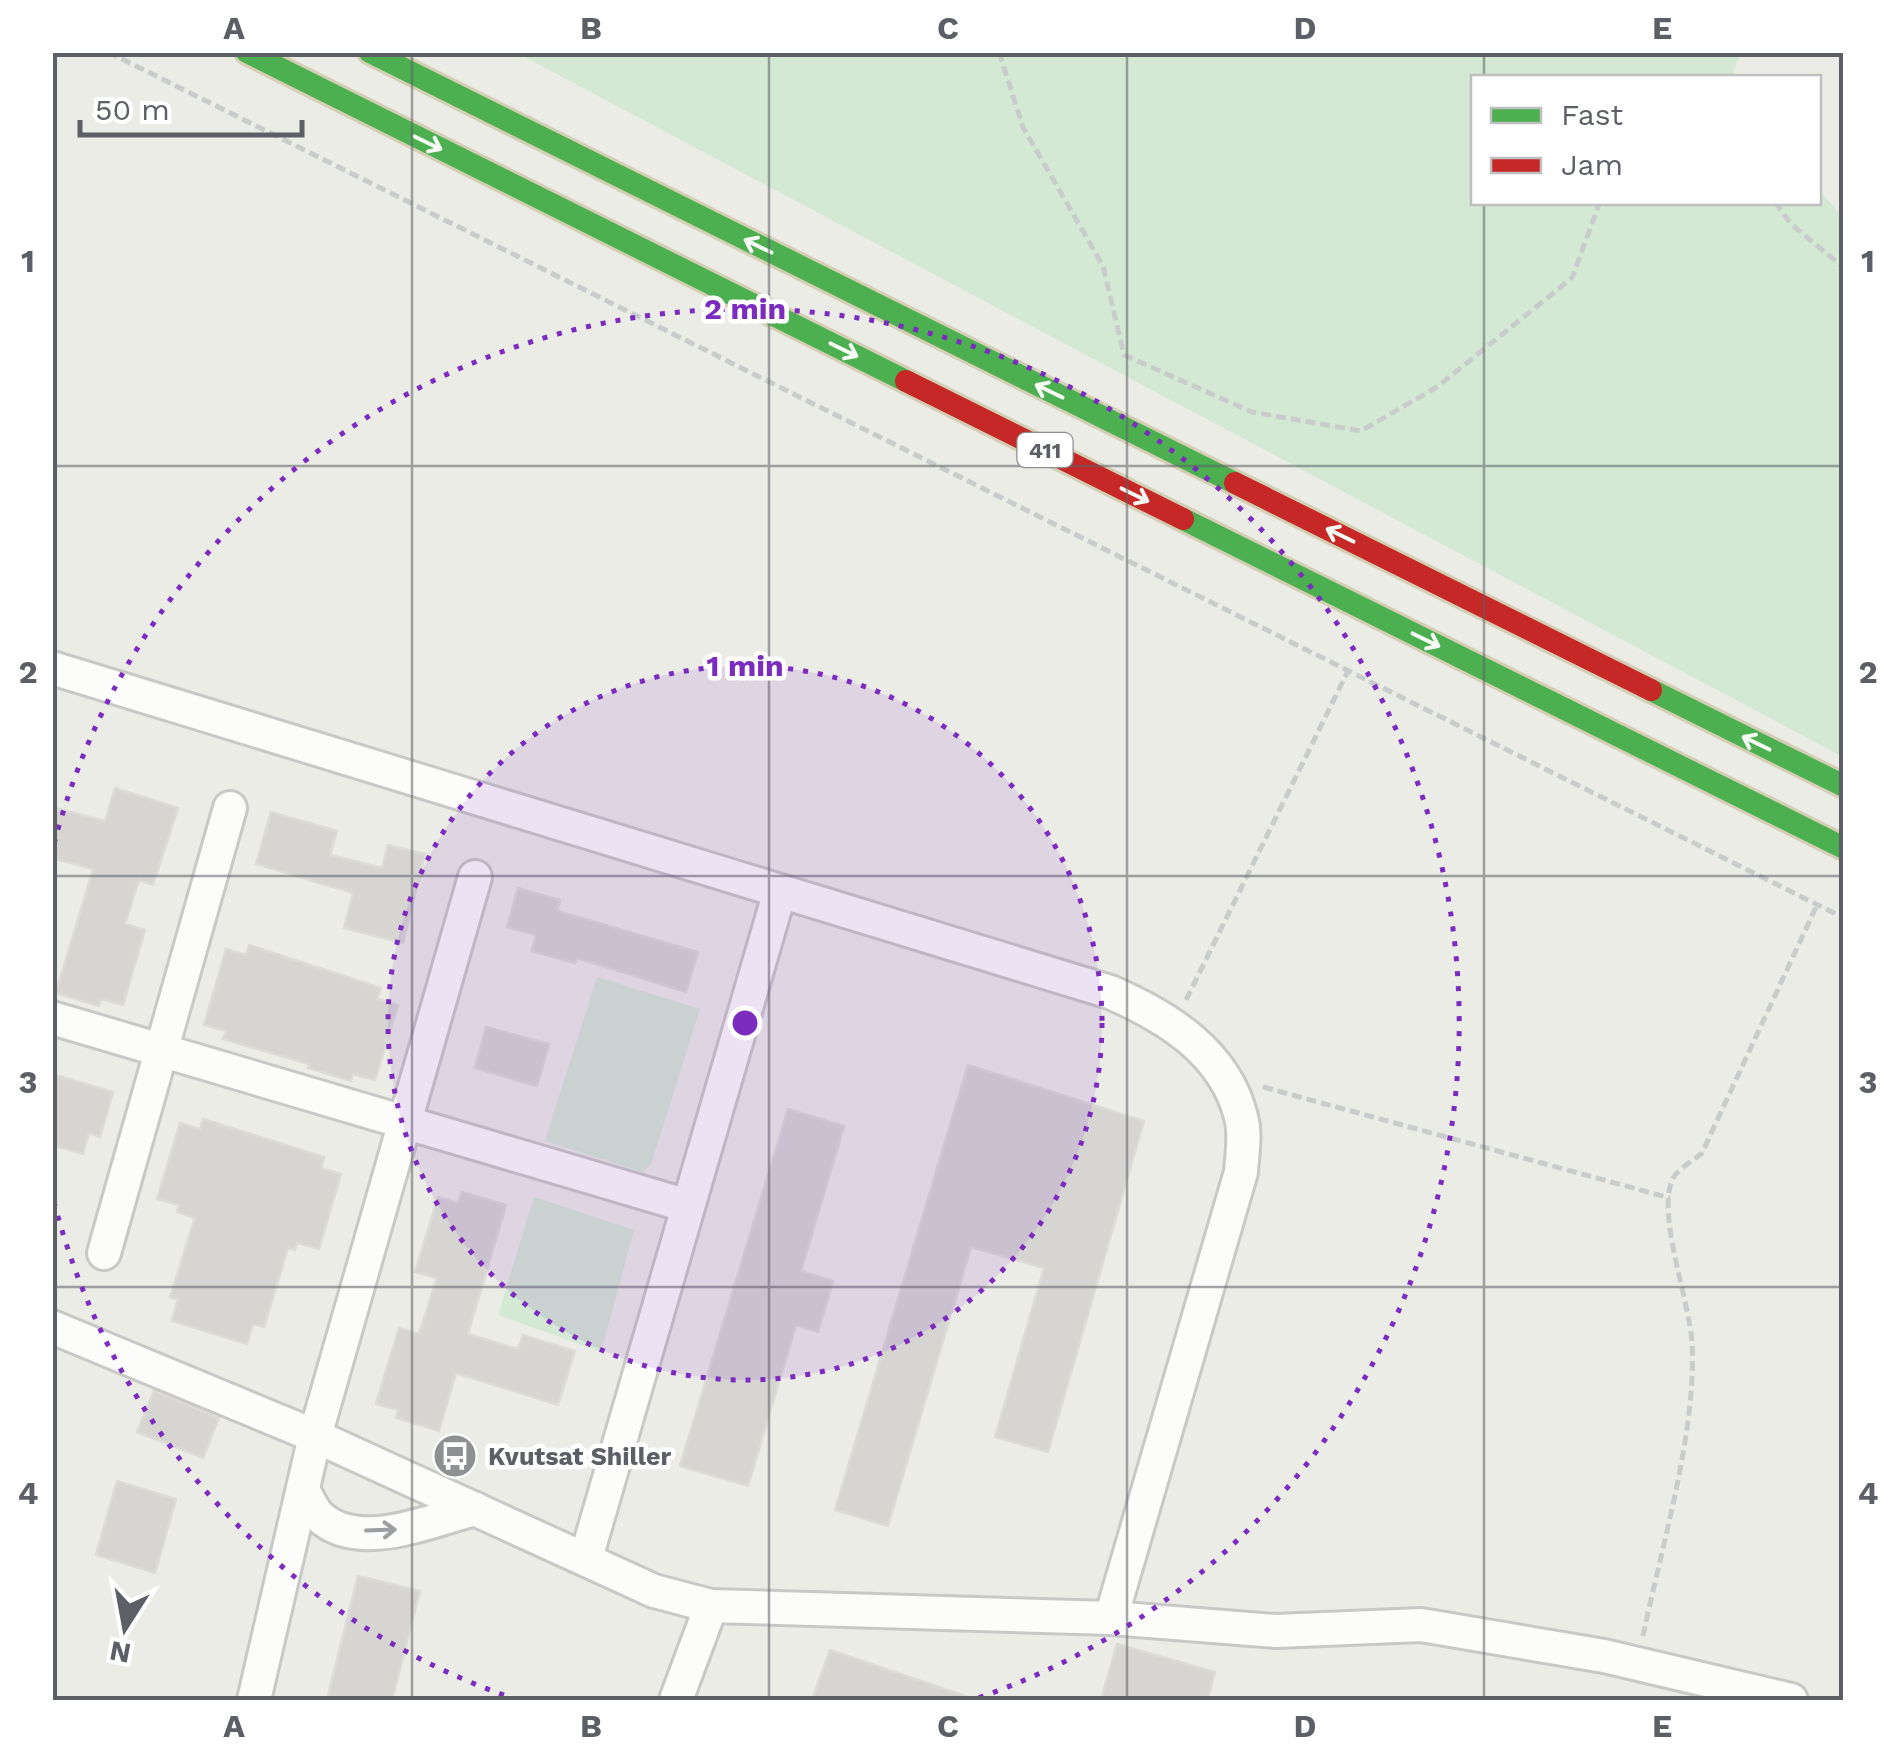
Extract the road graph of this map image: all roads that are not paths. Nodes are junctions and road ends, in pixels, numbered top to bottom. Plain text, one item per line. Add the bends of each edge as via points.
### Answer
1 (247, 52) edge
2 (370, 52) edge
3 (52, 668) edge
4 (1844, 786) edge
5 (230, 808) dead end
6 (1844, 848) edge
7 (474, 876) dead end
8 (780, 891) junction
9 (52, 1018) edge
10 (161, 1050) junction
11 (404, 1122) junction
12 (688, 1206) junction
13 (104, 1253) dead end
14 (52, 1327) edge
15 (315, 1436) junction
16 (302, 1489) junction
17 (476, 1509) junction
18 (586, 1558) junction
19 (710, 1606) junction
20 (1111, 1618) junction
21 (254, 1700) edge
22 (676, 1700) edge
23 (1791, 1700) edge

1 -> 6 main road, 411
4 -> 2 main road, 411
3 - 8 street
5 - 10 street
7 - 11 street
8 - 12 street
8 - 20 street via 1156,1012 1201,1046 1231,1090 1242,1120 1242,1172
9 - 10 street
10 - 11 street
10 - 13 street
11 - 12 street
11 - 15 street
12 - 18 street
14 - 15 street
15 - 16 street
15 - 17 street
16 -> 17 street via 318,1515 341,1529 388,1532
16 - 21 street
17 - 18 street
18 - 19 street via 654,1591
19 - 20 street
19 - 22 street
20 - 23 street via 1276,1631 1420,1625

